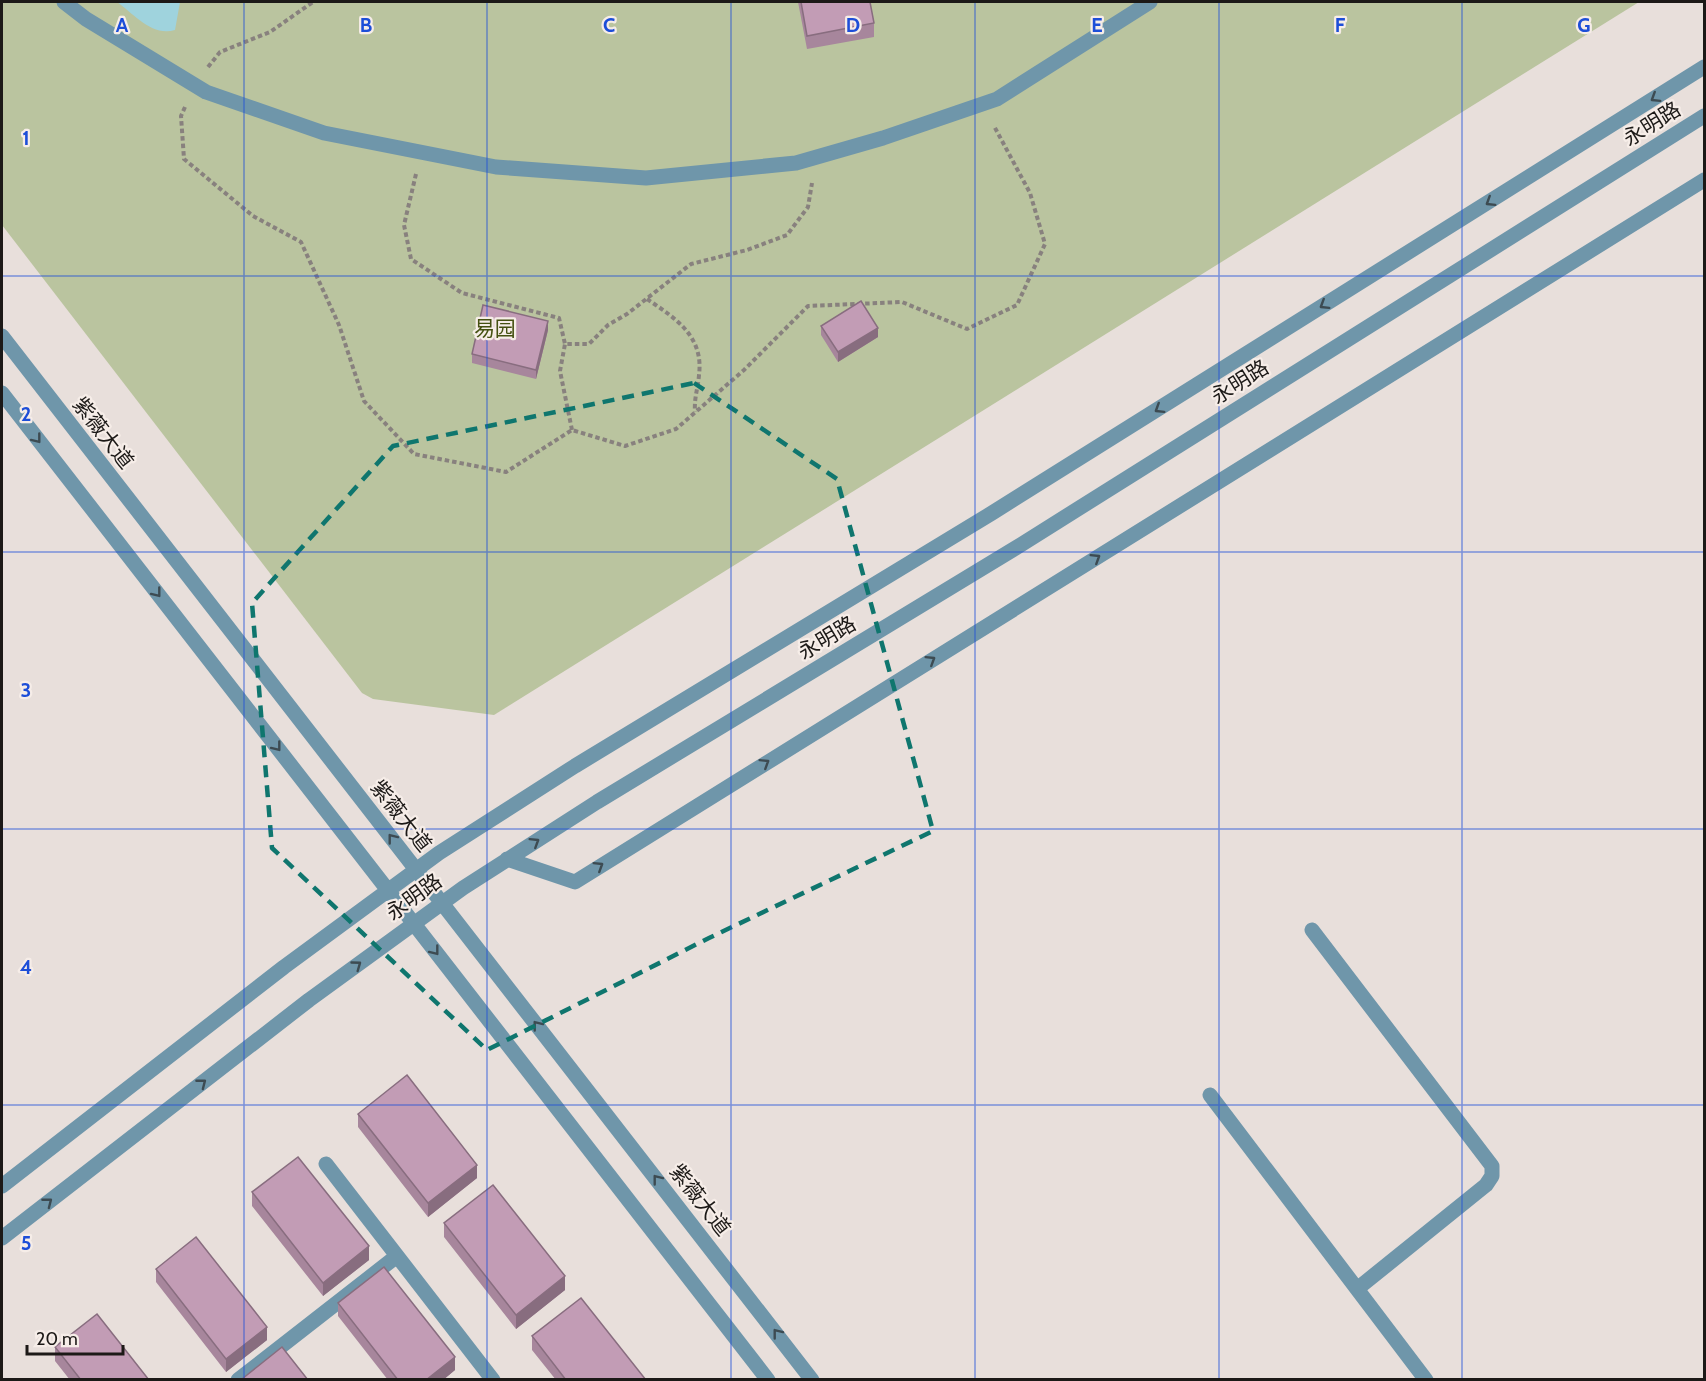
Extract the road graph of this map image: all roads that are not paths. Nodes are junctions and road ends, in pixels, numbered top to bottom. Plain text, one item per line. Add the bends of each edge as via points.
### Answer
1 (64, 2) edge
2 (1150, 2) edge
3 (1704, 67) edge
4 (1704, 116) edge
5 (1704, 180) edge
6 (2, 336) edge
7 (2, 393) edge
8 (507, 860) junction
9 (416, 870) junction
10 (388, 891) junction
11 (442, 903) junction
12 (414, 924) junction
13 (1312, 930) dead end
14 (1210, 1095) dead end
15 (326, 1164) dead end
16 (2, 1186) edge
17 (2, 1238) edge
18 (397, 1256) junction
19 (1357, 1288) junction
20 (238, 1380) edge
21 (493, 1380) edge
22 (768, 1380) edge
23 (812, 1380) edge
24 (1426, 1380) edge

1 - 2 street via 206,92 324,133 496,167 646,178 796,163 997,99
3 -> 9 street, 永明路 via 992,513 575,766
8 -> 4 street, 永明路 via 1014,549
8 -> 5 street via 575,882
9 -> 6 street, 紫薇大道
7 -> 10 street
8 - 11 street, 永明路
9 - 10 street, 永明路
9 - 11 street, 紫薇大道
10 - 12 street
10 - 16 street, 永明路
11 - 12 street, 永明路
23 -> 11 street, 紫薇大道
17 -> 12 street, 永明路 via 309,1000
12 -> 22 street
13 - 19 street via 1492,1166 1492,1176 1486,1185
14 - 19 street
15 - 18 street
18 - 20 street
18 - 21 street
19 - 24 street

